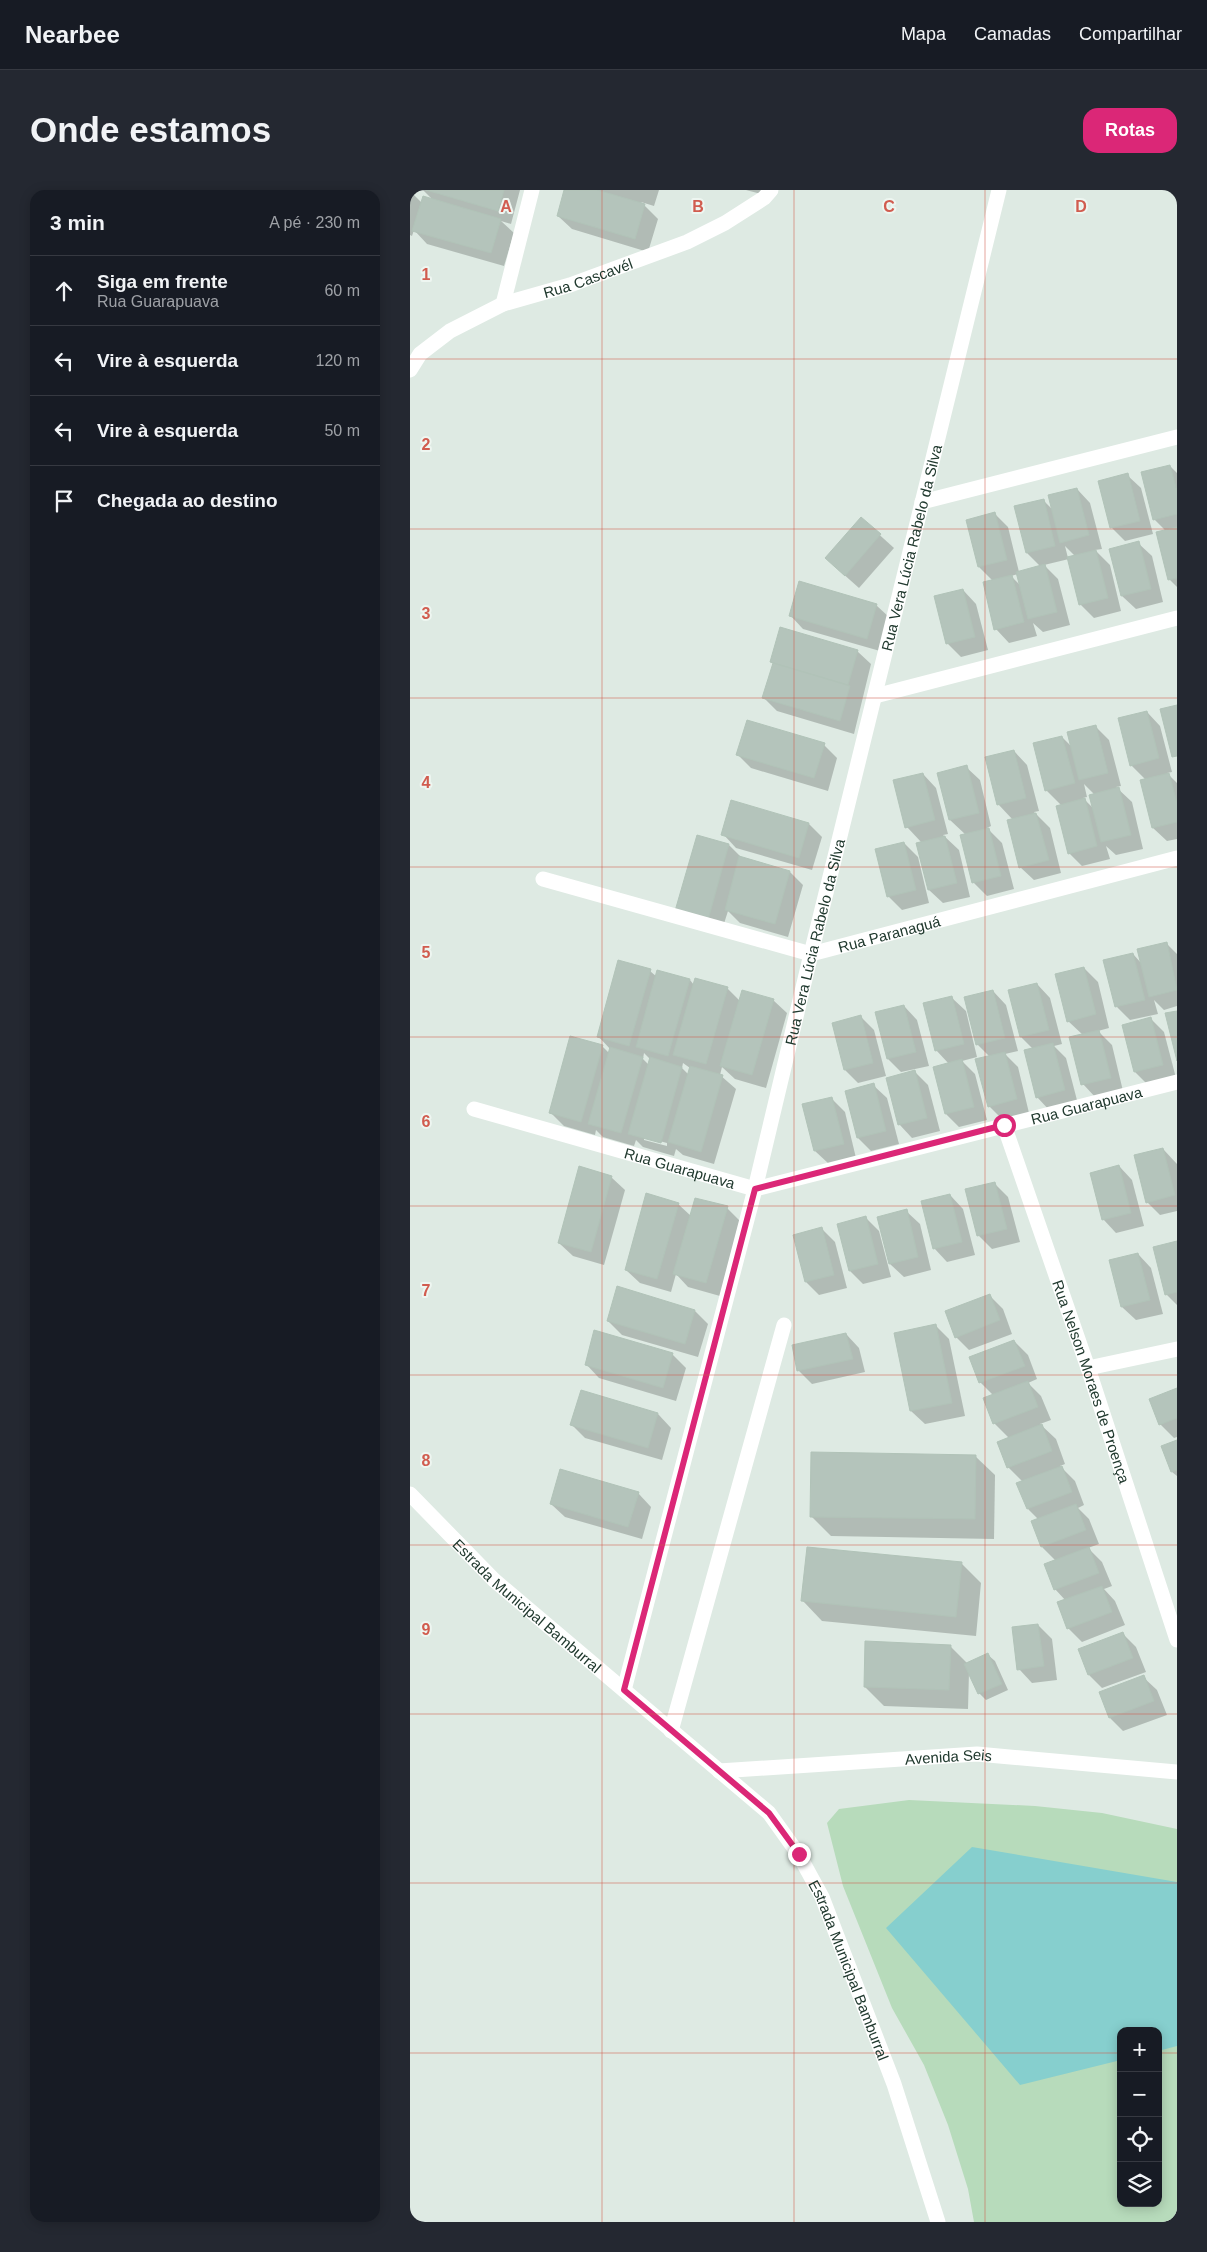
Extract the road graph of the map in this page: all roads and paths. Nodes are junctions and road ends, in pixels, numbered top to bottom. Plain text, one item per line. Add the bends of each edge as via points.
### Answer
1 (532, 190) edge
2 (999, 190) edge
3 (767, 193) edge
4 (503, 304) junction
5 (410, 370) edge
6 (1177, 437) edge
7 (922, 502) junction
8 (1177, 618) edge
9 (875, 696) junction
10 (1177, 858) edge
11 (543, 879) dead end
12 (810, 954) junction
13 (1177, 1082) edge
14 (474, 1109) dead end
15 (1004, 1125) junction
16 (755, 1189) junction
17 (784, 1325) dead end
18 (1177, 1349) edge
19 (1088, 1368) junction
20 (410, 1494) edge
21 (1177, 1640) edge
22 (624, 1690) junction
23 (671, 1731) junction
24 (719, 1771) junction
25 (1177, 1772) edge
26 (938, 2222) edge

1 - 4 street
2 - 7 street, Rua Vera Lúcia Rabelo da Silva
3 - 4 street, Rua Cascavél via 725,224 687,242 570,285
4 - 5 street, Rua Cascavél via 450,331 420,354
6 - 7 street
7 - 9 street, Rua Vera Lúcia Rabelo da Silva
8 - 9 street
9 - 12 street, Rua Vera Lúcia Rabelo da Silva
10 - 12 street, Rua Paranaguá
11 - 12 street
12 - 16 street, Rua Vera Lúcia Rabelo da Silva
13 - 15 street, Rua Guarapuava
14 - 16 street, Rua Guarapuava
15 - 16 street, Rua Guarapuava
15 - 19 street, Rua Nelson Moraes de Proença
16 - 22 street, Rua Vera Lúcia Rabelo da Silva
17 - 23 street
18 - 19 street
19 - 21 street, Rua Nelson Moraes de Proença
20 - 22 street, Estrada Municipal Bamburral via 494,1580
22 - 23 street, Estrada Municipal Bamburral
23 - 24 street, Estrada Municipal Bamburral
24 - 25 street, Avenida Seis via 977,1754
24 - 26 street, Estrada Municipal Bamburral via 769,1813 799,1854 822,1897 894,2084

